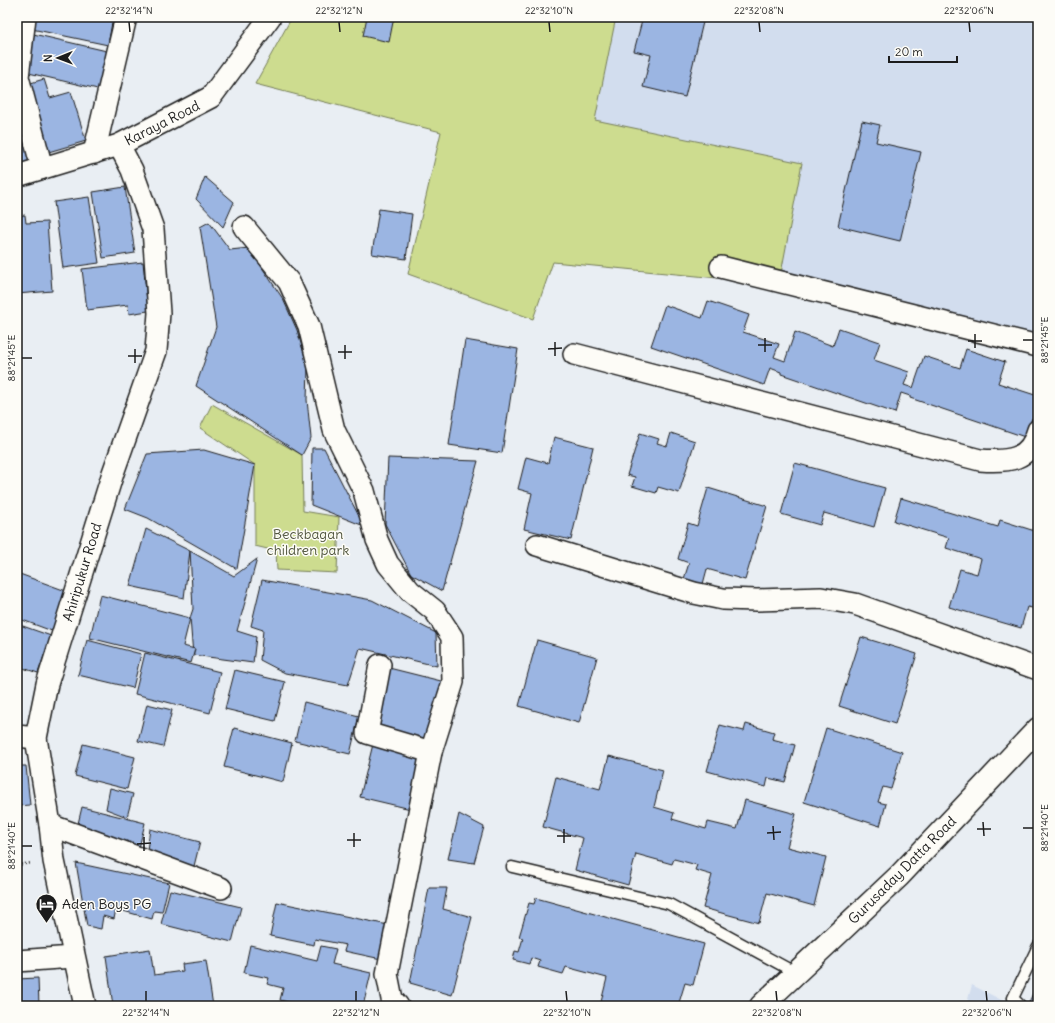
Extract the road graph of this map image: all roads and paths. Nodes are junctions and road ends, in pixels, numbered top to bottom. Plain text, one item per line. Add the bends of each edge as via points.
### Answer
1 (25, 17) edge
2 (126, 17) edge
3 (270, 17) edge
4 (120, 145) junction
5 (94, 153) junction
6 (42, 168) junction
7 (17, 176) edge
8 (244, 227) dead end
9 (721, 267) dead end
10 (1038, 346) edge
11 (574, 354) dead end
12 (1038, 430) edge
13 (537, 545) dead end
14 (380, 665) dead end
15 (1038, 669) edge
16 (1038, 728) edge
17 (26, 737) edge
18 (431, 752) junction
19 (50, 824) junction
20 (512, 867) dead end
21 (221, 888) dead end
22 (1038, 946) edge
23 (73, 957) junction
24 (17, 961) edge
25 (796, 973) junction
26 (85, 1006) edge
27 (398, 1006) edge
28 (761, 1006) edge
29 (1021, 1006) edge

1 - 6 street via 18,77
2 - 5 street
3 - 4 street, Karaya Road via 211,97
4 - 5 street, Karaya Road
4 - 17 street, Ahiripukur Road via 132,170 153,229 159,313 156,351 113,473 47,684
5 - 6 street, Karaya Road
6 - 7 street, Karaya Road
8 - 18 street via 289,282 309,326 334,430 364,491 377,540 388,564 410,591 435,611 452,637 453,682
9 - 10 street
11 - 12 street via 980,460 1019,458 1035,441
13 - 15 street via 694,593 756,600 821,598 855,604
14 - 18 street via 367,733
16 - 25 street, Gurusaday Datta Road via 899,876
17 - 19 street, Ahiripukur Road
18 - 27 street via 387,974 392,999
19 - 21 street
19 - 23 street, Ahiripukur Road via 54,861
20 - 25 lane via 669,904
22 - 29 lane via 1013,998
23 - 24 street
23 - 26 street, Ahiripukur Road
25 - 28 street, Gurusaday Datta Road

